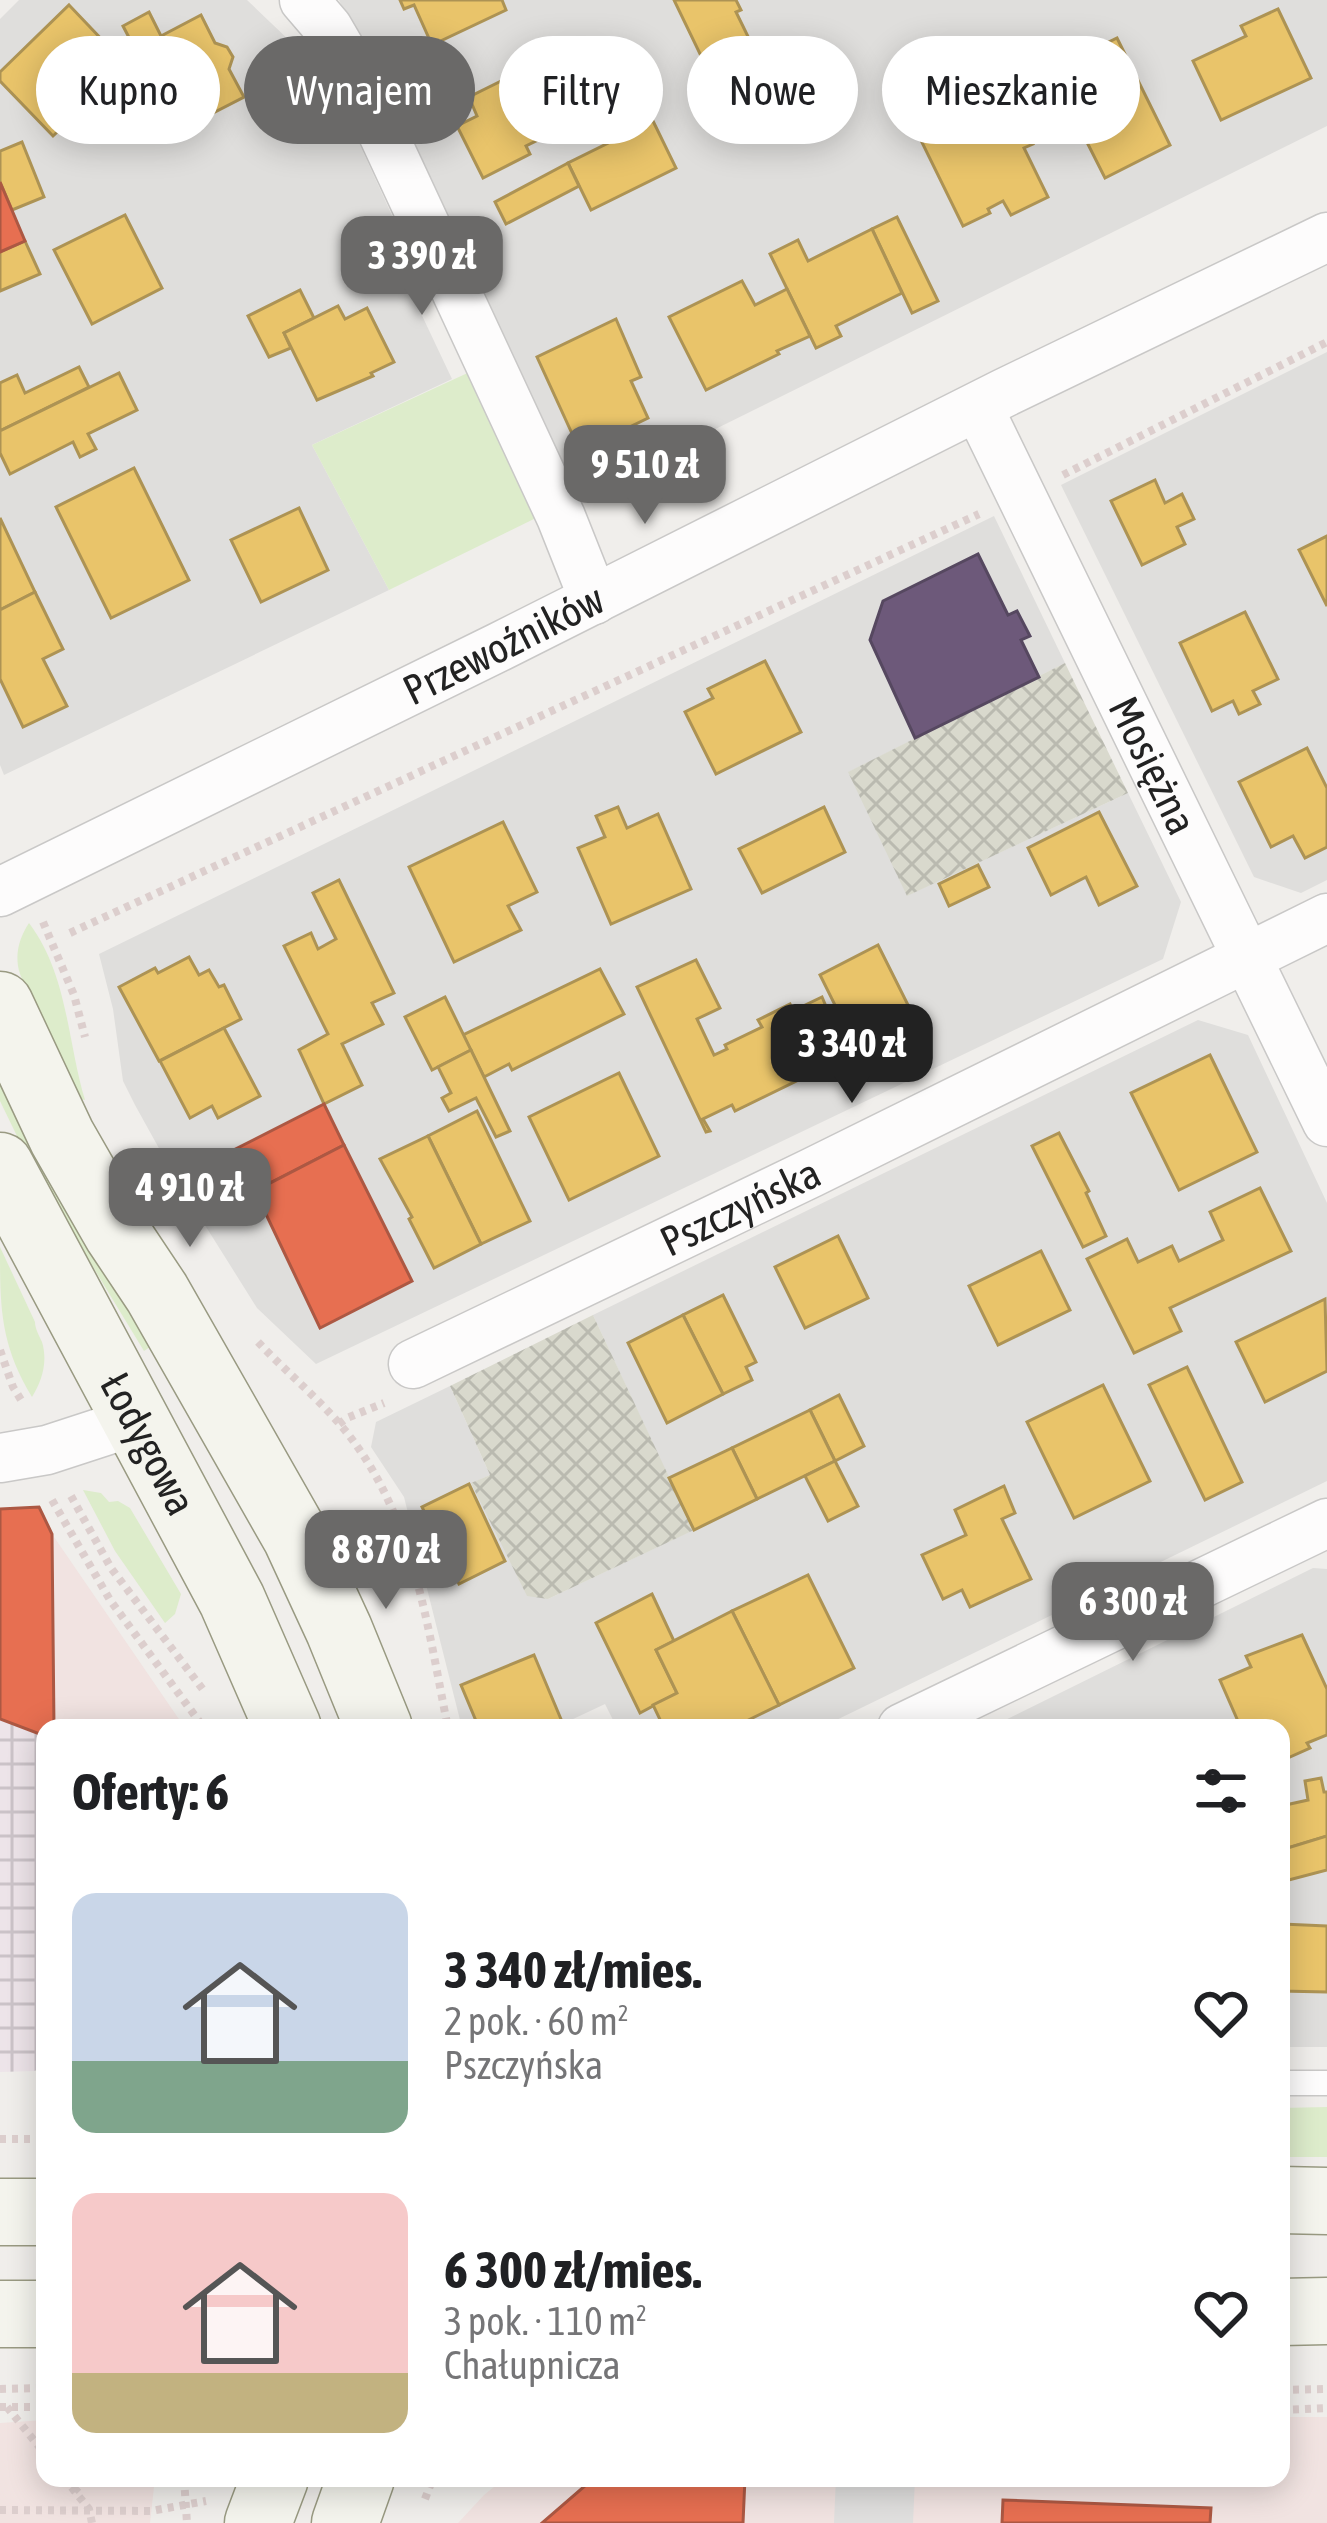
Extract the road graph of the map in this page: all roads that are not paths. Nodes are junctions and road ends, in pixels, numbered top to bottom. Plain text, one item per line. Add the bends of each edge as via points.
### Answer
1 (304, 0) edge
2 (1327, 237) edge
3 (978, 407) junction
4 (594, 600) junction
5 (18, 900) edge
6 (1327, 918) edge
7 (1247, 956) junction
8 (0, 1005) edge
9 (1327, 1122) edge
10 (0, 1166) edge
11 (413, 1364) dead end
12 (136, 1421) junction
13 (0, 1457) edge
14 (1327, 1523) edge
15 (284, 1719) edge
16 (375, 1719) edge
17 (921, 1719) edge
18 (1290, 2083) edge
19 (1327, 2083) edge
20 (1290, 2200) edge
21 (1327, 2200) edge
22 (0, 2212) edge
23 (36, 2212) edge
24 (1290, 2312) edge
25 (1327, 2312) edge
26 (0, 2314) edge
27 (36, 2314) edge
28 (358, 2487) edge
29 (345, 2523) edge

1 - 4 street via 356,76
2 - 3 street, Przewoźników
3 - 4 street, Przewoźników
3 - 7 street, Mosiężna
4 - 5 street, Przewoźników
6 - 7 street, Pszczyńska
7 - 9 street, Mosiężna
7 - 11 street, Pszczyńska
8 - 16 main road, Łodygowa via 62,1137 296,1537
10 - 12 main road, Łodygowa
12 - 13 street
12 - 15 main road, Łodygowa via 232,1600
14 - 17 street
18 - 19 lane
20 - 21 main road
22 - 23 main road
24 - 25 main road
26 - 27 main road
28 - 29 main road

